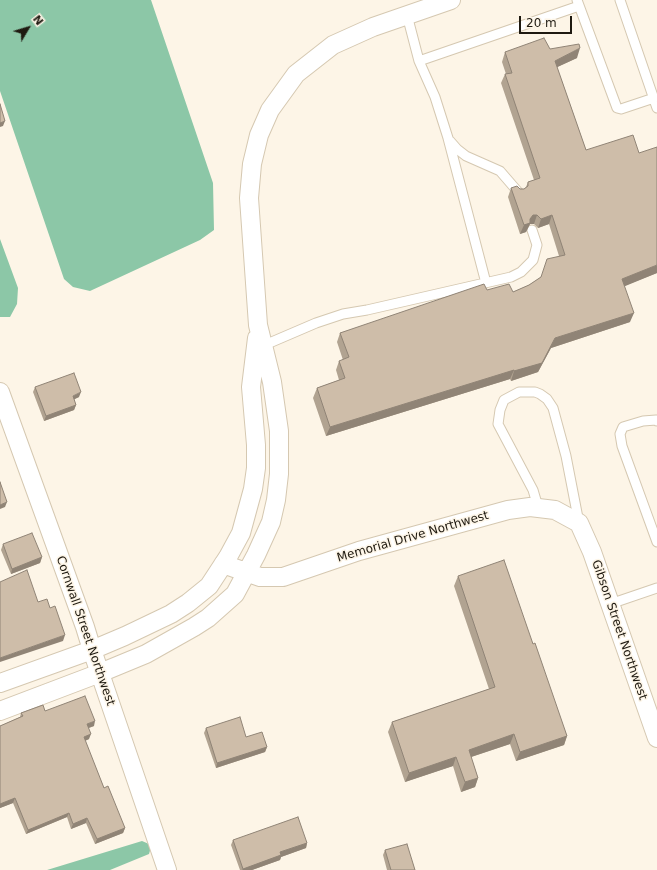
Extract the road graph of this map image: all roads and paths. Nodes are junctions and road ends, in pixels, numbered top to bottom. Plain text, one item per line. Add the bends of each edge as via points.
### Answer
1 (451, 0) edge
2 (620, 0) edge
3 (578, 3) edge
4 (407, 15) junction
5 (419, 61) junction
6 (654, 98) junction
7 (657, 108) edge
8 (448, 138) junction
9 (519, 193) edge
10 (532, 230) edge
11 (486, 283) junction
12 (259, 347) junction
13 (0, 392) edge
14 (657, 421) edge
15 (538, 507) junction
16 (579, 523) junction
17 (657, 542) edge
18 (224, 564) junction
19 (247, 572) junction
20 (657, 588) edge
21 (610, 604) junction
22 (92, 650) junction
23 (100, 673) junction
24 (0, 683) edge
25 (0, 711) edge
26 (657, 736) edge
27 (167, 870) edge

1 - 4 street
2 - 6 lane
3 - 5 lane
3 - 6 lane via 617,108 621,109
4 - 5 lane
4 - 12 street via 333,45 296,74 270,110 252,164 249,198
5 - 8 lane via 435,97
6 - 7 lane
8 - 9 lane via 456,149 466,156 500,171
8 - 11 lane
10 - 11 lane via 537,245 533,260 521,272 511,277
11 - 12 lane via 344,314
12 - 18 street via 251,387 256,444 253,489 241,534
12 - 19 street via 272,382 279,431 279,474 271,522
13 - 22 street, Cornwall Street Northwest
14 - 17 lane via 643,421 623,427 620,434
15 - 16 street, Memorial Drive Northwest via 555,510
15 - 16 lane via 533,490 498,424 504,400 519,392 540,394 553,408 566,456
15 - 19 street, Memorial Drive Northwest via 508,510 443,527 283,576 260,578
16 - 21 street, Gibson Street Northwest
18 - 19 street, Memorial Drive Northwest
18 - 22 street via 209,586 188,603 171,614
19 - 23 street via 235,594 208,618 146,654
20 - 21 lane
21 - 26 street, Gibson Street Northwest
22 - 23 street, Cornwall Street Northwest
22 - 24 street
23 - 25 street
23 - 27 street, Cornwall Street Northwest

